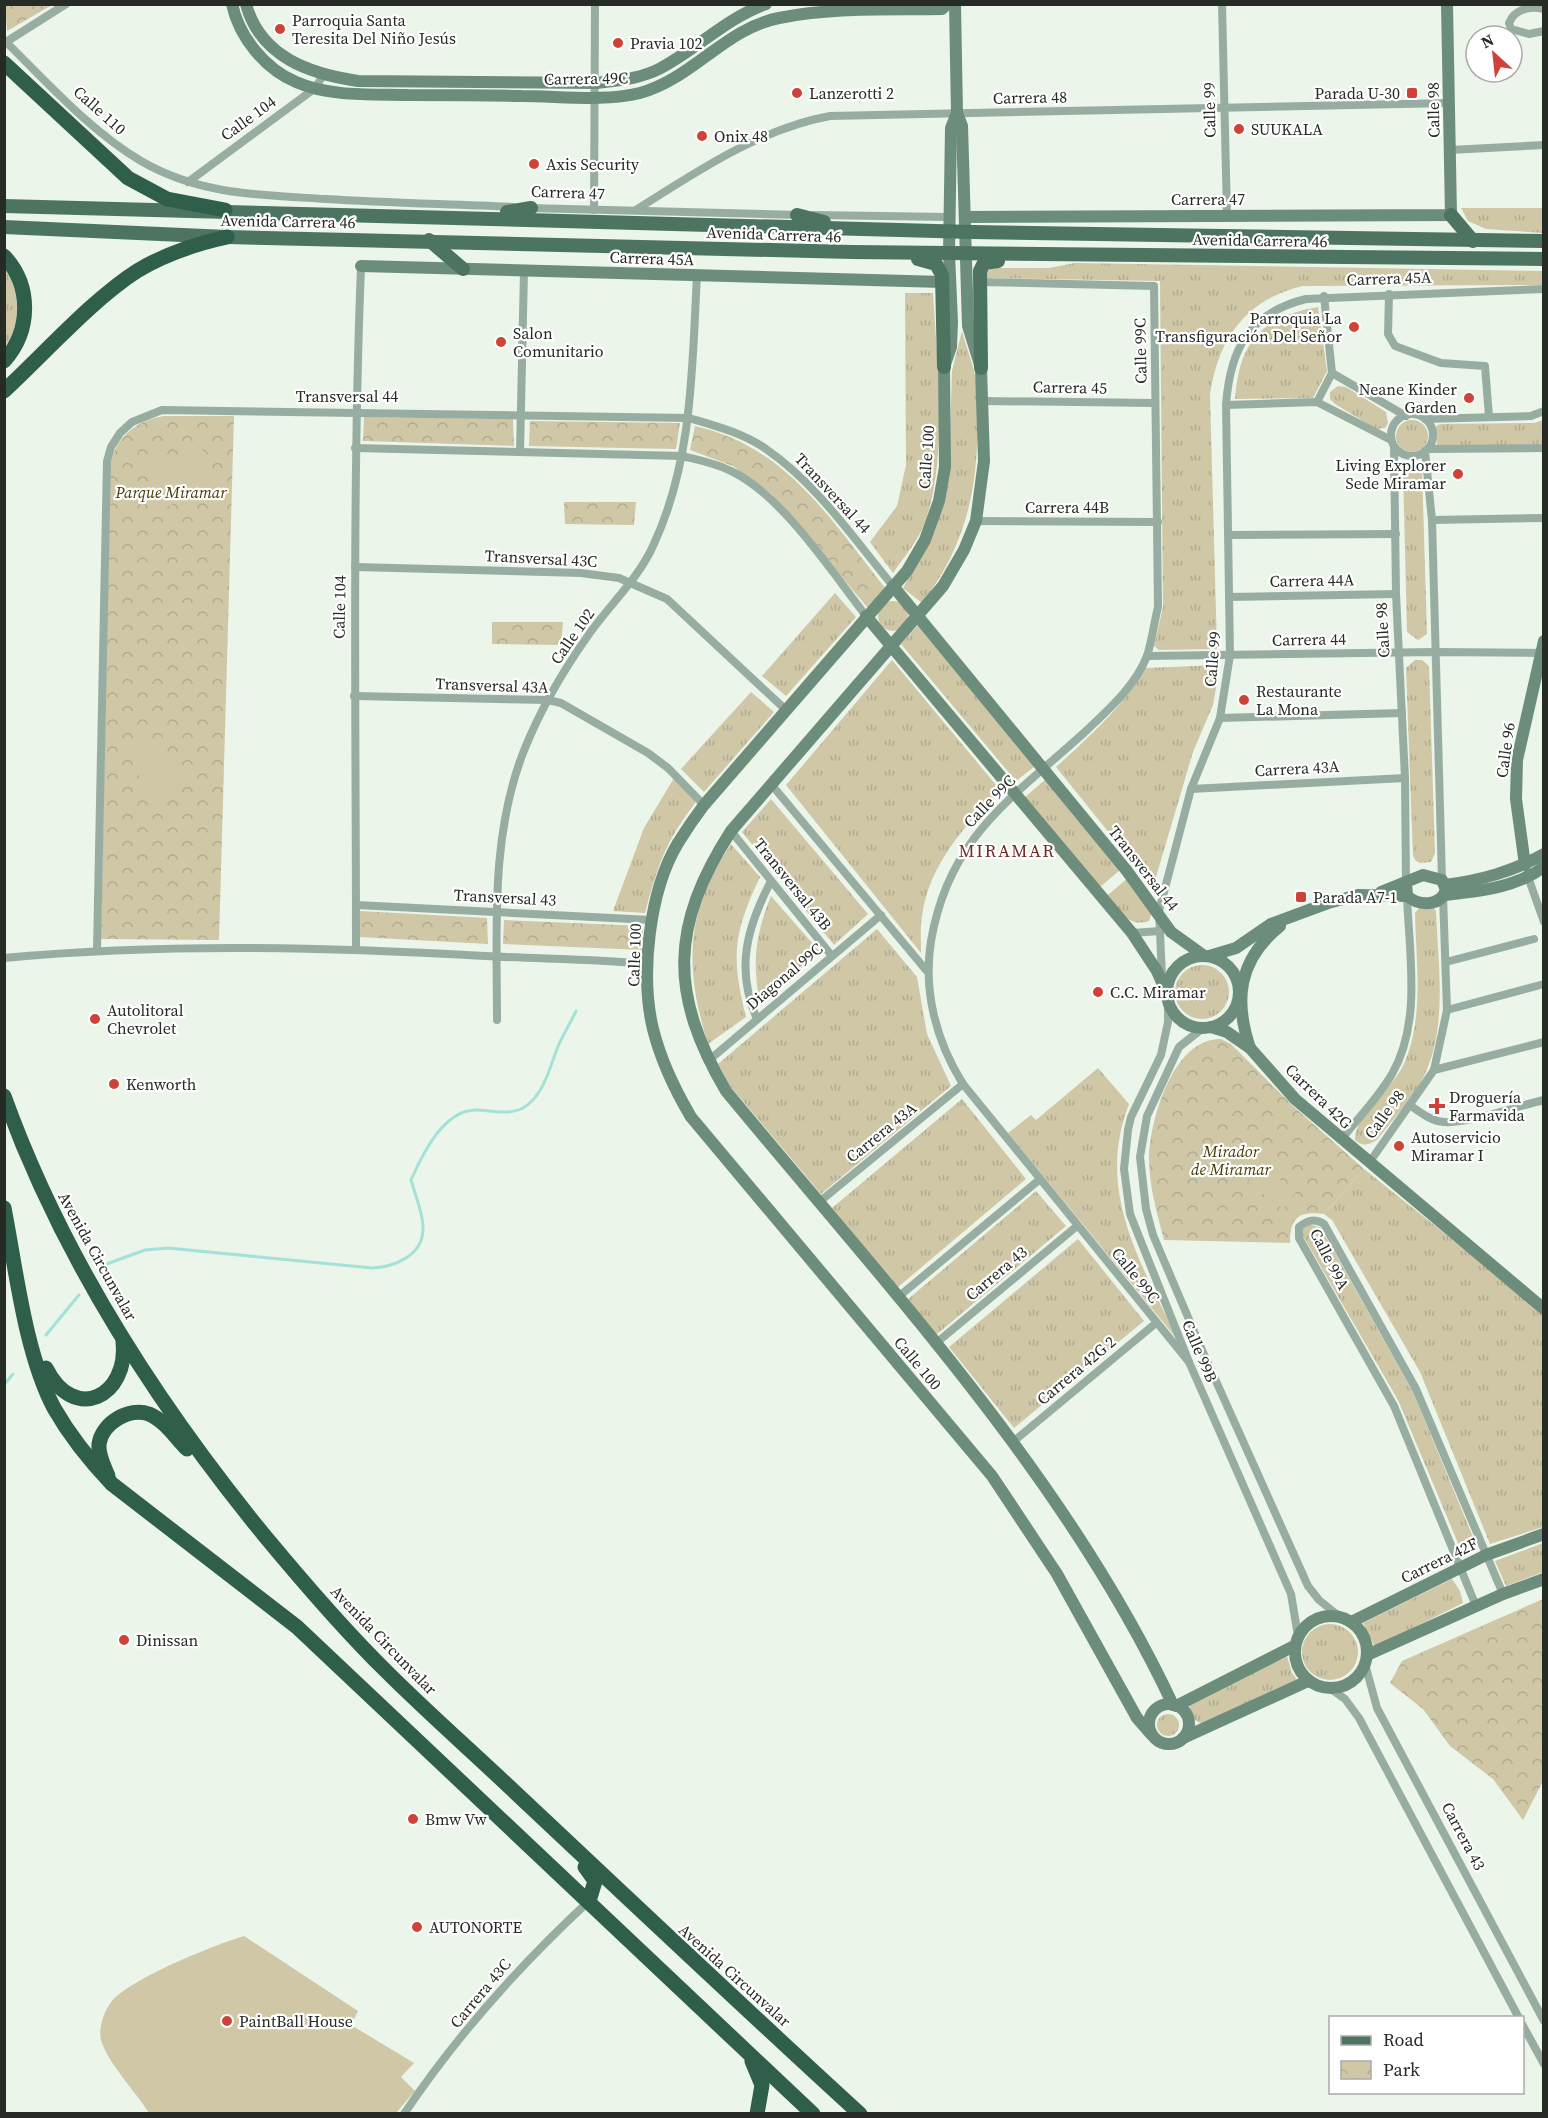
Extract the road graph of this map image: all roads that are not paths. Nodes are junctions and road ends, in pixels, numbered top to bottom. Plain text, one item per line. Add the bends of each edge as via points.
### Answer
1 (66, 4) edge
2 (232, 4) edge
3 (595, 4) edge
4 (766, 4) edge
5 (947, 4) edge
6 (955, 4) edge
7 (1222, 4) edge
8 (1447, 4) edge
9 (861, 7) edge
10 (247, 9) edge
11 (1544, 9) edge
12 (235, 18) junction
13 (1544, 31) edge
14 (5, 41) edge
15 (4, 63) edge
16 (323, 76) junction
17 (597, 83) junction
18 (314, 89) junction
19 (597, 96) junction
20 (1449, 103) junction
21 (1224, 108) junction
22 (957, 113) junction
23 (1544, 145) edge
24 (1450, 150) junction
25 (188, 182) junction
26 (4, 206) edge
27 (531, 208) junction
28 (225, 210) junction
29 (594, 210) junction
30 (635, 210) junction
31 (797, 214) junction
32 (1451, 215) junction
33 (1227, 216) junction
34 (472, 217) junction
35 (949, 224) junction
36 (965, 224) junction
37 (4, 227) edge
38 (847, 228) junction
39 (227, 237) junction
40 (429, 240) junction
41 (1473, 241) junction
42 (1544, 241) edge
43 (852, 252) junction
44 (948, 254) junction
45 (965, 254) junction
46 (4, 256) edge
47 (1071, 256) junction
48 (1544, 259) edge
49 (361, 266) joint
50 (463, 269) junction
51 (524, 271) junction
52 (697, 275) junction
53 (943, 282) junction
54 (980, 282) junction
55 (1544, 289) edge
56 (1389, 294) junction
57 (1324, 296) junction
58 (1247, 333) joint
59 (4, 361) edge
60 (944, 367) junction
61 (981, 368) junction
62 (1332, 373) junction
63 (4, 391) edge
64 (984, 401) junction
65 (1317, 402) junction
66 (1155, 404) junction
67 (1226, 405) junction
68 (1544, 411) edge
69 (356, 412) junction
70 (521, 414) junction
71 (1406, 416) junction
72 (1489, 417) junction
73 (689, 418) junction
74 (1425, 419) junction
75 (1393, 444) junction
76 (356, 448) junction
77 (1544, 448) edge
78 (1427, 450) junction
79 (520, 452) junction
80 (682, 456) junction
81 (1544, 518) edge
82 (1432, 520) junction
83 (976, 521) junction
84 (1158, 522) junction
85 (1396, 534) junction
86 (1229, 535) junction
87 (355, 567) junction
88 (631, 582) junction
89 (893, 586) junction
90 (1396, 594) junction
91 (1229, 597) junction
92 (866, 616) junction
93 (919, 616) junction
94 (893, 646) junction
95 (1543, 649) edge
96 (1436, 652) junction
97 (1400, 653) junction
98 (1230, 655) junction
99 (1147, 657) junction
100 (354, 696) junction
101 (548, 700) junction
102 (786, 710) junction
103 (1402, 713) junction
104 (1220, 717) junction
105 (1043, 769) junction
106 (1405, 778) junction
107 (771, 784) junction
108 (1191, 789) junction
109 (1015, 794) junction
110 (704, 805) junction
111 (731, 831) junction
112 (1544, 854) edge
113 (1525, 865) junction
114 (1544, 867) edge
115 (1528, 878) junction
116 (771, 880) junction
117 (1444, 889) junction
118 (1407, 890) junction
119 (356, 905) junction
120 (497, 911) junction
121 (1159, 911) junction
122 (881, 915) junction
123 (1289, 919) junction
124 (651, 920) junction
125 (1544, 922) edge
126 (1160, 931) junction
127 (1132, 933) junction
128 (1533, 939) dead end
129 (98, 949) junction
130 (357, 949) junction
131 (497, 956) junction
132 (832, 956) junction
133 (1206, 956) junction
134 (4, 958) edge
135 (1446, 962) junction
136 (648, 963) junction
137 (926, 970) junction
138 (1544, 984) edge
139 (1165, 992) junction
140 (1240, 995) junction
141 (1447, 1010) junction
142 (757, 1019) junction
143 (497, 1020) dead end
144 (1207, 1027) junction
145 (1544, 1042) edge
146 (1250, 1048) junction
147 (708, 1061) junction
148 (1434, 1070) junction
149 (963, 1084) junction
150 (4, 1096) edge
151 (1544, 1100) edge
152 (1411, 1106) junction
153 (1341, 1140) junction
154 (1369, 1163) junction
155 (1039, 1180) junction
156 (818, 1203) junction
157 (4, 1208) edge
158 (1077, 1226) junction
159 (897, 1298) junction
160 (1544, 1309) edge
161 (25, 1315) junction
162 (1156, 1323) junction
163 (122, 1339) junction
164 (935, 1344) junction
165 (1188, 1362) junction
166 (1014, 1441) junction
167 (206, 1463) junction
168 (112, 1484) junction
169 (1544, 1534) edge
170 (1486, 1555) junction
171 (1459, 1568) junction
172 (1544, 1579) edge
173 (1503, 1594) junction
174 (1476, 1606) junction
175 (1345, 1619) junction
176 (1296, 1641) junction
177 (1366, 1659) junction
178 (1308, 1681) junction
179 (1331, 1689) junction
180 (1174, 1705) junction
181 (1151, 1734) junction
182 (1184, 1738) junction
183 (575, 1849) junction
184 (589, 1901) junction
185 (1518, 2016) edge
186 (1544, 2021) edge
187 (1524, 2028) edge
188 (749, 2055) junction
189 (1544, 2064) edge
190 (404, 2114) edge
191 (758, 2114) edge
192 (813, 2114) edge
193 (860, 2114) edge

1 - 14 street
2 - 12 street
3 - 17 street
4 - 17 street, Carrera 49C via 736,18 659,69 632,79
5 - 9 street, Carrera 49C via 942,9
6 - 22 street, Calle 100
7 - 21 street, Calle 99
8 - 20 street, Calle 98
9 - 19 street, Carrera 49C via 762,22 654,88
10 - 12 street
10 - 16 street, Carrera 49C via 266,41 300,68
11 - 13 street via 1521,9 1512,14 1509,22 1518,33
12 - 18 street, Carrera 49C via 266,62
14 - 25 street, Calle 110 via 116,145
15 - 28 highway via 128,178 167,199
16 - 17 street, Carrera 49C via 358,81
16 - 18 street, Calle 104
17 - 19 street
18 - 19 street, Carrera 49C via 358,94
18 - 25 street, Calle 104
19 - 29 street
20 - 21 street, Carrera 48
20 - 24 street, Calle 98
21 - 22 street, Carrera 48
21 - 33 street, Calle 99
22 - 30 street, Carrera 48 via 808,120 752,142
22 - 35 street, Calle 100 via 951,128
22 - 36 street, Calle 100 via 962,126
23 - 24 street
24 - 32 street, Calle 98
25 - 27 street, Carrera 47 via 242,195
26 - 28 main road, Avenida Carrera 46
27 - 29 street, Carrera 47
27 - 34 main road
28 - 34 main road, Avenida Carrera 46
29 - 30 street, Carrera 47
30 - 31 street, Carrera 47
31 - 35 street, Carrera 47
31 - 38 main road
32 - 33 street, Carrera 47
32 - 41 main road
33 - 36 street, Carrera 47
34 - 38 main road, Avenida Carrera 46
35 - 36 main road, Avenida Carrera 46
35 - 38 main road, Avenida Carrera 46
35 - 44 street, Calle 100
36 - 41 main road, Avenida Carrera 46
36 - 45 street, Calle 100
37 - 39 main road, Avenida Carrera 46
39 - 40 main road, Avenida Carrera 46
39 - 63 highway via 176,252 136,272 112,289
40 - 43 main road, Avenida Carrera 46
40 - 50 main road
41 - 42 main road, Avenida Carrera 46
43 - 44 main road, Avenida Carrera 46
43 - 53 main road via 857,258 930,261 940,268
44 - 45 main road, Avenida Carrera 46
44 - 60 street, Calle 100 via 952,322 951,347
45 - 47 main road, Avenida Carrera 46
45 - 61 street, Calle 100 via 968,327
46 - 59 highway via 19,277 25,305 21,334
47 - 48 main road, Avenida Carrera 46
47 - 54 main road via 1056,261 988,261 981,266
49 - 50 street, Carrera 45A
49 - 69 street, Calle 104
50 - 51 street, Carrera 45A
51 - 52 street, Carrera 45A
51 - 70 street
52 - 53 street, Carrera 45A
52 - 73 street, Calle 102
53 - 60 main road
54 - 61 main road
54 - 66 street, Calle 99C via 1154,286
55 - 56 street, Carrera 45A
56 - 57 street, Carrera 45A
56 - 72 street via 1390,340 1403,350 1441,363 1485,366
57 - 58 street, Carrera 45A via 1289,303
57 - 62 street
58 - 67 street, Calle 99 via 1232,363
60 - 89 street, Calle 100 via 945,467 939,501 925,540 907,572
61 - 64 street, Calle 100
62 - 65 street
62 - 71 street
64 - 66 street, Carrera 45
64 - 83 street, Calle 100 via 984,461
65 - 67 street
65 - 75 street
66 - 84 street, Calle 99C
67 - 86 street, Calle 99
68 - 72 street via 1531,416
69 - 70 street, Transversal 44
69 - 76 street, Calle 104
69 - 129 street, Transversal 44 via 162,410 132,422 120,433 107,461
70 - 73 street, Transversal 44
70 - 79 street
71 - 74 street
71 - 75 street via 1395,423
72 - 74 street
73 - 80 street, Calle 102
73 - 89 street, Transversal 44 via 731,431 765,448 794,471
74 - 78 street via 1432,433
75 - 78 street via 1405,455
75 - 85 street, Calle 98
76 - 79 street
76 - 87 street, Calle 104
77 - 78 street
78 - 82 street, Calle 98
79 - 80 street
80 - 88 street, Calle 102 via 653,547
80 - 92 street via 730,470 771,499
81 - 82 street
82 - 96 street, Calle 98
83 - 84 street, Carrera 44B
83 - 93 street, Calle 100 via 943,586
84 - 99 street, Calle 99C via 1158,607
85 - 86 street
85 - 90 street, Calle 98
86 - 91 street, Calle 99
87 - 88 street, Transversal 43C via 581,573
87 - 100 street, Calle 104
88 - 101 street, Calle 102 via 587,637
88 - 102 street, Transversal 43C via 684,612
89 - 92 street, Calle 100
89 - 93 street, Transversal 44
90 - 91 street, Carrera 44A
90 - 97 street, Calle 98
91 - 98 street, Calle 99
92 - 94 street
92 - 102 street, Calle 100
93 - 94 street, Calle 100
93 - 105 street, Transversal 44
94 - 107 street, Calle 100
94 - 109 street
95 - 96 street, Carrera 44
95 - 113 street, Calle 96 via 1517,760 1516,799
96 - 97 street, Carrera 44
96 - 117 street, Calle 98
97 - 98 street, Carrera 44
97 - 103 street, Calle 98
98 - 99 street, Carrera 44
98 - 104 street, Calle 99
99 - 105 street, Calle 99C via 1108,710
100 - 101 street, Transversal 43A
100 - 119 street, Calle 104
101 - 110 street, Transversal 43A via 561,703 648,753
101 - 120 street, Calle 102 via 525,748 504,820
102 - 110 street, Calle 100
103 - 104 street
103 - 106 street, Calle 98
104 - 108 street, Calle 99
105 - 109 street, Calle 99C
105 - 121 street, Transversal 44
106 - 108 street, Carrera 43A
106 - 118 street, Calle 98
107 - 111 street, Calle 100
107 - 122 street
108 - 121 street, Calle 99
109 - 127 street
109 - 137 street, Calle 99C via 976,834 946,883
110 - 124 street, Calle 100 via 677,844
111 - 116 street, Transversal 43B
111 - 147 street, Calle 100 via 698,890 686,932 688,1001 694,1029
112 - 113 street
113 - 115 street
113 - 117 street
114 - 115 street
115 - 117 street via 1499,886
115 - 125 street
116 - 132 street, Transversal 43B
116 - 142 street via 756,910 744,953 745,982
117 - 118 street via 1425,904
117 - 118 street via 1423,875
117 - 135 street, Calle 98
118 - 123 street via 1343,898
118 - 153 street, Calle 98 via 1411,996 1407,1032 1393,1072
119 - 120 street, Transversal 43
119 - 130 street, Calle 104
120 - 124 street, Transversal 43
120 - 131 street, Calle 102
121 - 126 street, Calle 99
121 - 133 street, Transversal 44 via 1179,940
122 - 132 street, Diagonal 99C
122 - 137 street
123 - 133 street via 1262,930 1236,948
123 - 140 street via 1257,949
124 - 136 street, Calle 100
126 - 127 street
126 - 139 street, Calle 99
127 - 139 street
128 - 135 street
129 - 130 street
129 - 134 street
130 - 131 street
131 - 136 street
131 - 143 street, Calle 102
132 - 142 street, Diagonal 99C
133 - 139 street via 1177,966
133 - 140 street via 1226,963 1234,972
135 - 141 street, Calle 98
136 - 181 street, Calle 100 via 652,1028 673,1088 691,1117 992,1476 1024,1522 1137,1718
137 - 149 street, Calle 99C via 938,1032
138 - 141 street
139 - 144 street via 1172,1011 1185,1024
139 - 165 street, Calle 99B via 1168,1022 1161,1055 1131,1117 1124,1181 1138,1239
140 - 144 street via 1230,1017
140 - 146 street, Carrera 42G
141 - 148 street, Calle 98
142 - 147 street, Diagonal 99C
144 - 146 street, Carrera 42G via 1227,1032
144 - 175 street, Calle 99B via 1179,1047 1147,1116 1140,1157 1146,1209 1202,1350 1308,1586 1319,1600
145 - 148 street
146 - 153 street, Carrera 42G via 1295,1099
147 - 156 street, Calle 100 via 726,1091
148 - 152 street, Calle 98
149 - 155 street, Calle 99C
149 - 156 street, Carrera 43A
150 - 163 highway, Avenida Circunvalar via 41,1190
151 - 152 street via 1443,1122
152 - 154 street, Calle 98
153 - 154 street, Carrera 42G
154 - 160 street, Calle 98
155 - 158 street, Calle 99C
155 - 159 street
156 - 159 street, Calle 100
157 - 161 highway
158 - 162 street, Calle 99C
158 - 164 street, Carrera 43
159 - 164 street, Calle 100
161 - 163 highway via 55,1384 76,1399 95,1397 110,1388 121,1373
161 - 168 highway via 40,1372 54,1406 75,1441
162 - 165 street, Calle 99C
162 - 166 street, Carrera 42G 2
163 - 167 highway, Avenida Circunvalar
164 - 166 street, Calle 100
165 - 176 street, Calle 99B via 1291,1594
166 - 180 street, Calle 100 via 1111,1592
167 - 168 highway via 157,1418 147,1413 130,1413 111,1423 99,1443
167 - 183 highway, Avenida Circunvalar via 302,1581 384,1670
168 - 184 highway via 297,1627
169 - 170 street, Carrera 42F
170 - 171 street, Carrera 42F
170 - 171 street, Calle 99A via 1416,1389 1324,1224 1309,1220 1299,1227 1299,1238 1394,1406
170 - 173 street, Calle 99A
171 - 174 street, Calle 99A
171 - 175 street, Carrera 42F
172 - 173 street
173 - 174 street
174 - 177 street
175 - 176 street via 1316,1619
175 - 177 street via 1366,1642
176 - 178 street via 1294,1659
176 - 180 street
177 - 179 street via 1352,1682
177 - 186 street, Carrera 43 via 1377,1708
178 - 179 street
178 - 182 street
179 - 185 street via 1345,1699 1359,1718
180 - 181 street via 1152,1712 1148,1723
180 - 182 street via 1185,1712 1189,1722
181 - 182 street via 1166,1744
183 - 184 highway via 595,1881
183 - 193 highway, Avenida Circunvalar
184 - 188 highway
184 - 190 street, Carrera 43C via 515,1973
187 - 189 street
188 - 191 highway via 762,2085
188 - 192 highway

